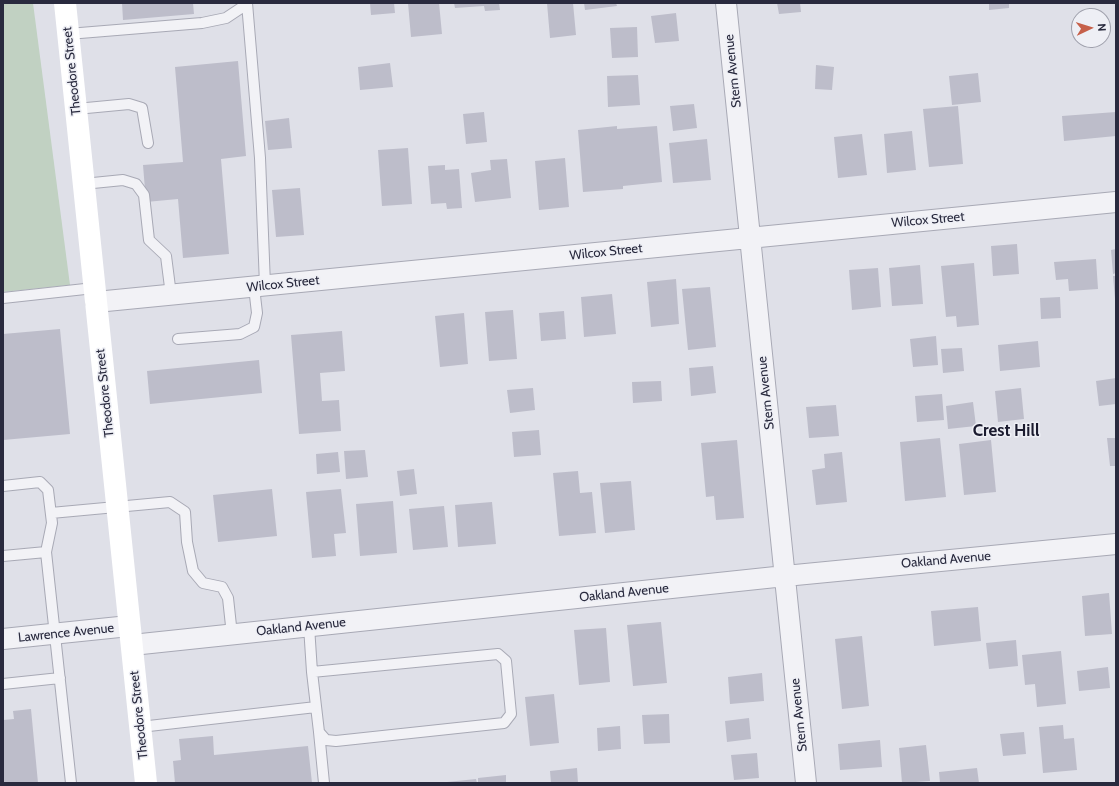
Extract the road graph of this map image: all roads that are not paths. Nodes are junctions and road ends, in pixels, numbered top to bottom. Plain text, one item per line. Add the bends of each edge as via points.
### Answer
1 (65, 3) edge
2 (247, 3) edge
3 (726, 3) edge
4 (68, 34) junction
5 (76, 109) junction
6 (148, 143) dead end
7 (84, 184) junction
8 (1116, 202) edge
9 (750, 237) junction
10 (260, 286) junction
11 (95, 295) junction
12 (171, 295) junction
13 (3, 298) edge
14 (178, 339) dead end
15 (3, 486) edge
16 (117, 507) junction
17 (51, 513) junction
18 (1116, 544) edge
19 (46, 552) junction
20 (3, 556) edge
21 (785, 576) junction
22 (309, 626) junction
23 (55, 634) junction
24 (232, 635) junction
25 (131, 636) junction
26 (3, 639) edge
27 (312, 672) junction
28 (60, 678) junction
29 (3, 684) edge
30 (316, 707) junction
31 (140, 727) junction
32 (319, 732) junction
33 (71, 783) edge
34 (146, 783) edge
35 (324, 783) edge
36 (806, 783) edge

1 - 4 main road, Theodore Street
2 - 4 lane via 226,18 202,23
2 - 10 lane via 260,158
3 - 9 street, Stern Avenue
4 - 5 main road, Theodore Street
5 - 6 lane via 129,104 142,108
5 - 7 main road, Theodore Street
7 - 11 main road, Theodore Street
7 - 12 lane via 123,180 136,184 144,195 149,240 166,256
8 - 9 street, Wilcox Street
9 - 10 street, Wilcox Street
9 - 21 street, Stern Avenue
10 - 12 street, Wilcox Street
10 - 14 lane via 254,327 240,334
11 - 12 street, Wilcox Street
11 - 13 lane
11 - 16 main road, Theodore Street
15 - 17 lane via 40,482 48,490
16 - 17 lane
16 - 24 lane via 170,502 185,512 187,542 193,571 203,583 222,588 228,598
16 - 25 main road, Theodore Street
17 - 19 lane via 52,523
18 - 21 street, Oakland Avenue
19 - 20 lane
19 - 23 lane
21 - 22 street, Oakland Avenue
21 - 36 street, Stern Avenue
22 - 24 street, Oakland Avenue
22 - 27 lane
23 - 25 street, Lawrence Avenue
23 - 26 street, Lawrence Avenue
23 - 28 lane
24 - 25 street, Oakland Avenue
25 - 31 main road, Theodore Street
27 - 30 lane
27 - 32 lane via 498,654 506,661 511,714 504,723 336,741 326,740
28 - 29 lane
28 - 33 lane
30 - 31 lane
30 - 32 lane
31 - 34 main road, Theodore Street
32 - 35 lane

